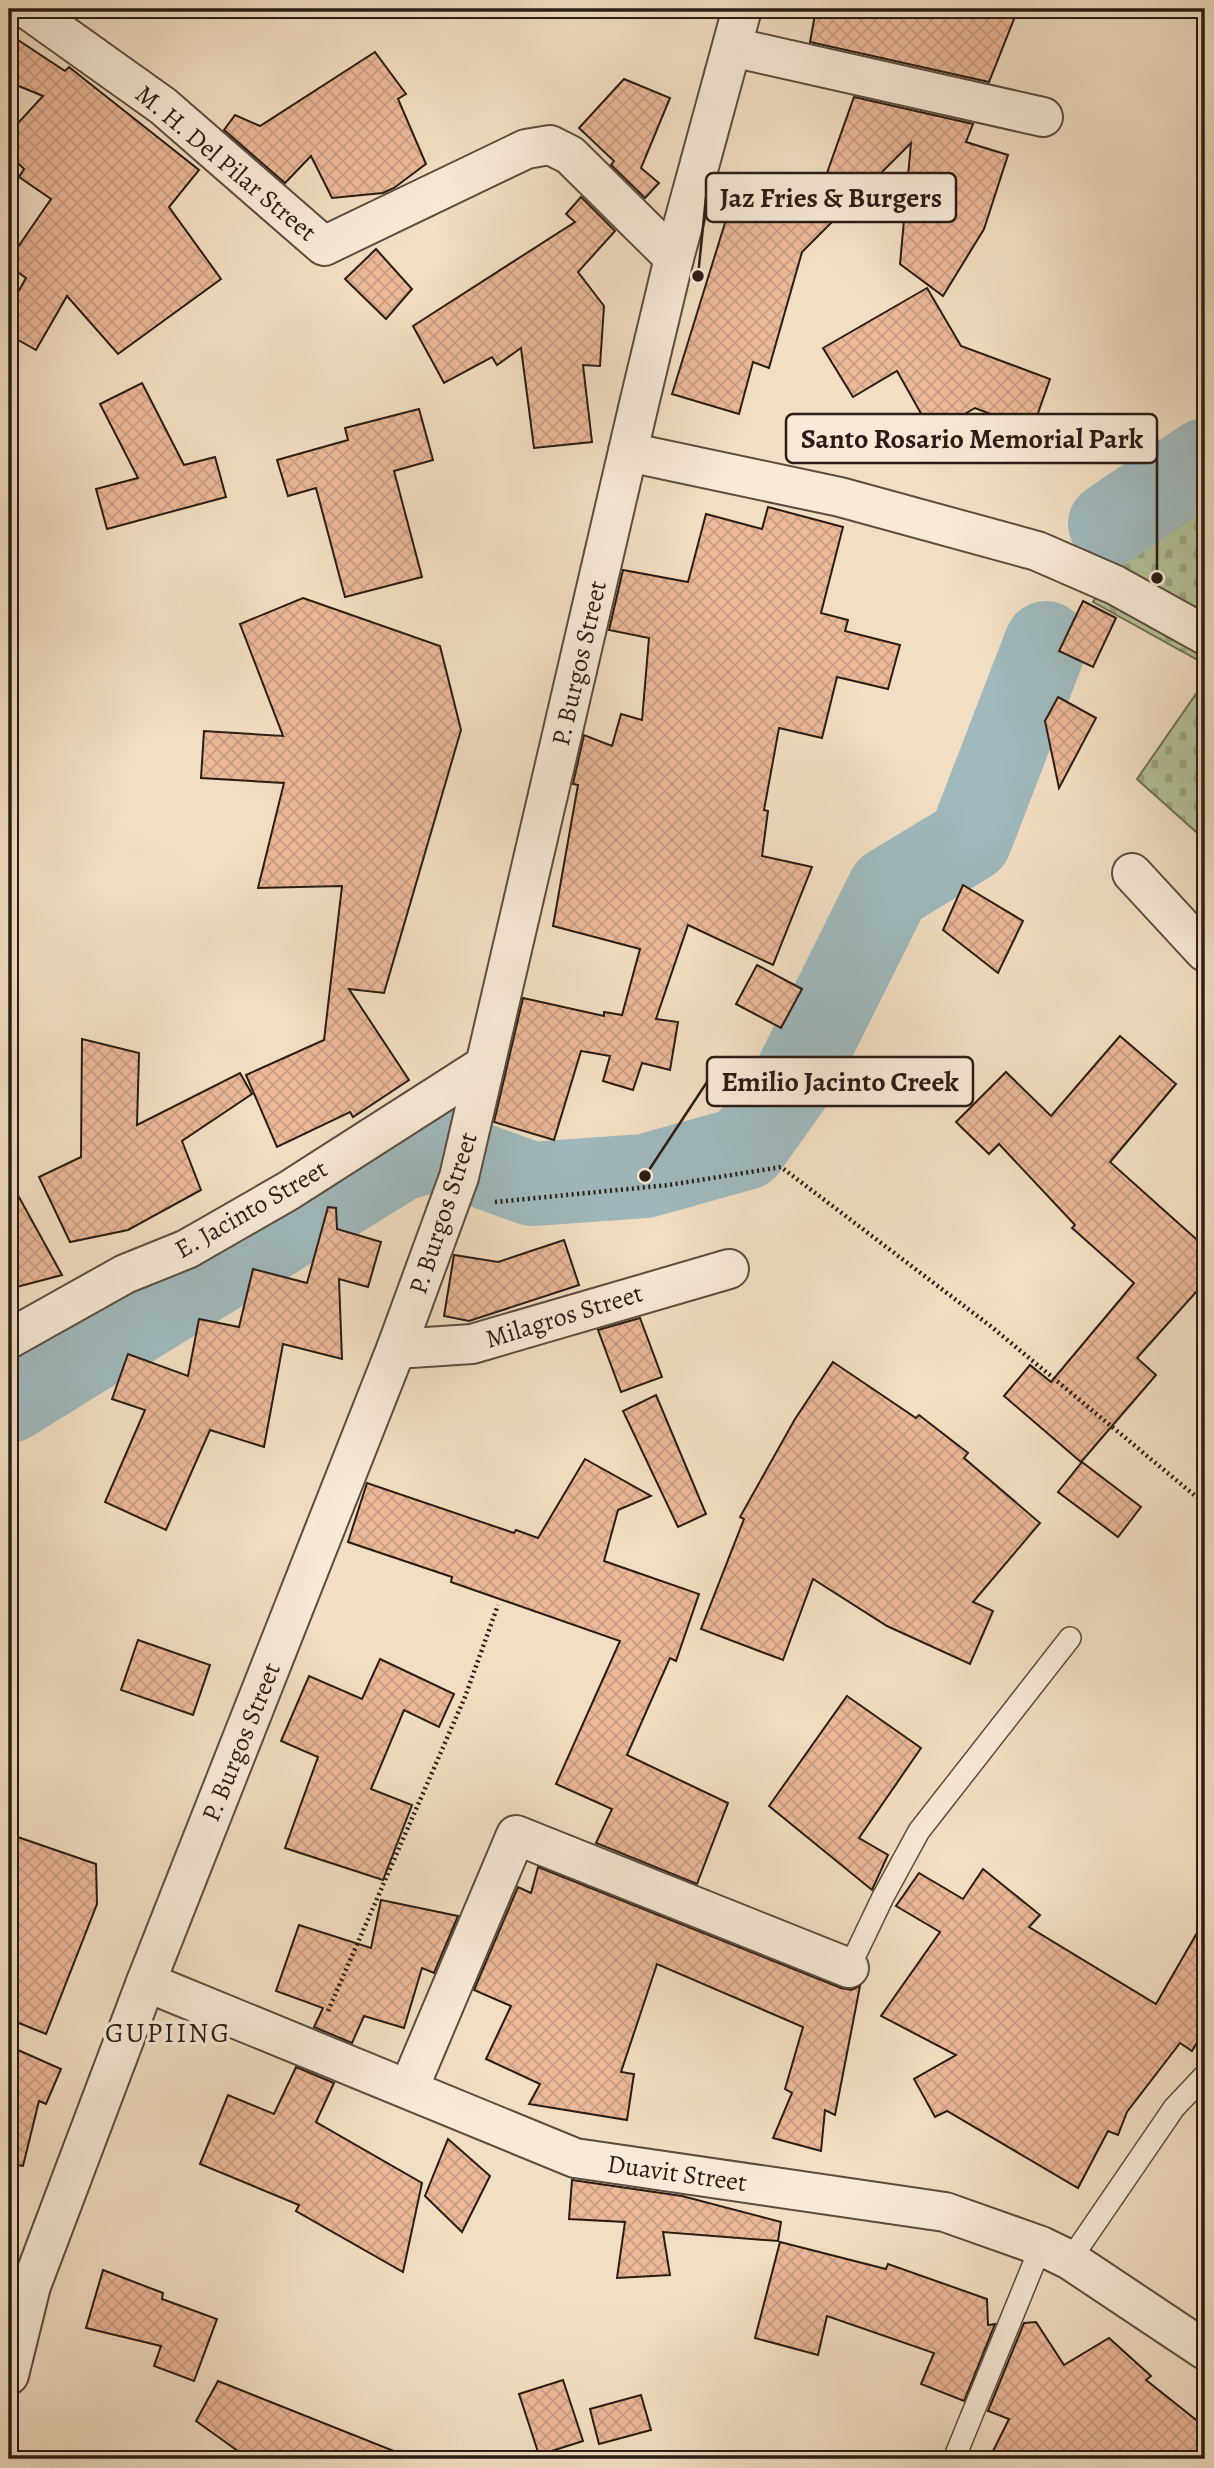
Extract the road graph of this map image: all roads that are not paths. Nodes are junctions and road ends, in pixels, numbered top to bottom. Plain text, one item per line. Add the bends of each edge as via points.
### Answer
1 (27, 9) edge
2 (742, 9) edge
3 (732, 47) junction
4 (1043, 117) dead end
5 (674, 258) junction
6 (628, 452) junction
7 (1205, 635) edge
8 (1132, 873) dead end
9 (1205, 953) edge
10 (485, 1065) junction
11 (729, 1269) dead end
12 (9, 1339) edge
13 (396, 1349) junction
14 (1070, 1638) dead end
15 (849, 1968) joint
16 (146, 1982) junction
17 (1205, 2075) edge
18 (409, 2088) junction
19 (1055, 2253) junction
20 (1205, 2350) edge
21 (9, 2375) edge
22 (954, 2459) edge

1 - 5 street, M. H. Del Pilar Street via 163,106 324,246 526,149 550,145 570,155
2 - 3 street, P. Burgos Street
3 - 4 street
3 - 5 street, P. Burgos Street
5 - 6 street, P. Burgos Street
6 - 7 street via 840,497 1037,551 1115,585
6 - 10 street, P. Burgos Street
8 - 9 street
10 - 12 street, E. Jacinto Street via 266,1204
10 - 13 street, P. Burgos Street via 457,1184
11 - 13 street, Milagros Street via 472,1344
13 - 16 street, P. Burgos Street
14 - 15 lane via 919,1831
15 - 18 street via 516,1835
16 - 18 street, Duavit Street
16 - 21 street, P. Burgos Street via 31,2286
17 - 19 lane
18 - 19 street, Duavit Street via 575,2158 945,2212
19 - 20 street, Duavit Street
19 - 22 lane

